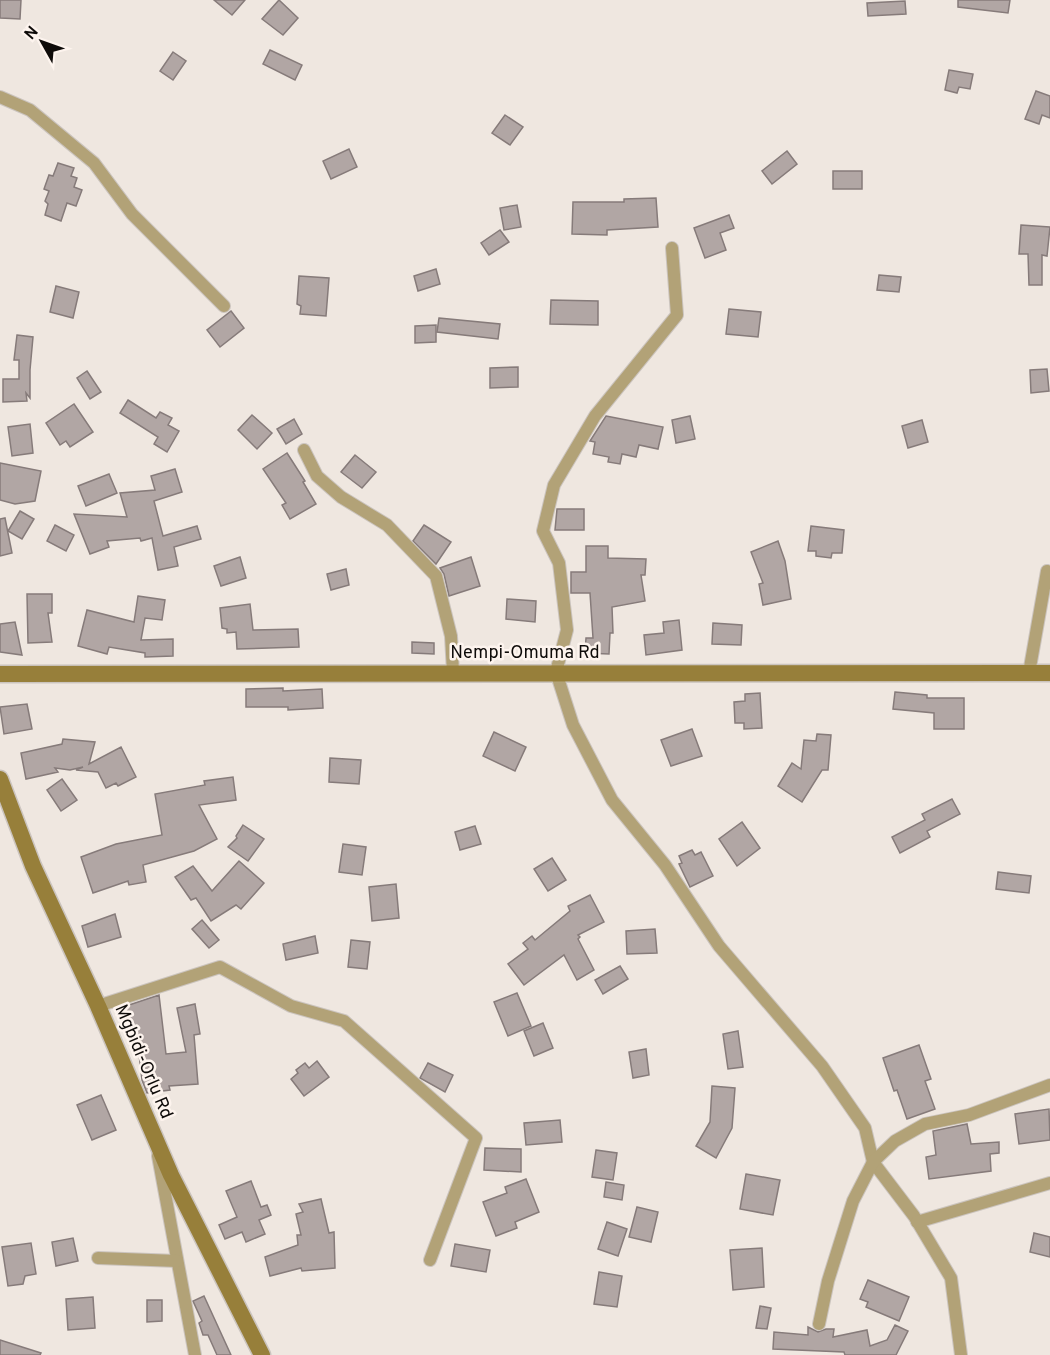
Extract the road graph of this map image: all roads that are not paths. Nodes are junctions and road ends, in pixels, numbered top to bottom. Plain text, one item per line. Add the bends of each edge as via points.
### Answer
1 (0, 97) edge
2 (672, 248) dead end
3 (224, 306) dead end
4 (304, 450) dead end
5 (1047, 571) dead end
6 (453, 672) junction
7 (556, 672) junction
8 (1029, 673) junction
9 (1050, 673) edge
10 (0, 674) edge
11 (0, 779) edge
12 (98, 1006) junction
13 (1050, 1085) edge
14 (154, 1136) junction
15 (873, 1162) junction
16 (1050, 1183) edge
17 (917, 1222) junction
18 (98, 1258) dead end
19 (430, 1260) dead end
20 (177, 1261) junction
21 (819, 1324) dead end
22 (195, 1355) edge
23 (262, 1355) edge
24 (961, 1355) edge

1 - 3 street via 30,110 94,163 132,214
2 - 7 street via 677,315 595,416 554,484 543,531 559,563 567,630
4 - 6 street via 317,476 341,497 387,525 436,576 451,636
5 - 8 street
6 - 7 street, Nempi-Omuma Rd
6 - 10 street, Nempi-Omuma Rd
7 - 8 street, Nempi-Omuma Rd
7 - 15 street via 573,725 612,800 665,866 719,946 822,1066 865,1128
8 - 9 street, Nempi-Omuma Rd
11 - 12 street, Mgbidi-Orlu Rd via 33,866
12 - 14 street, Mgbidi-Orlu Rd
12 - 19 street via 220,967 291,1006 344,1020 476,1138
13 - 15 street via 969,1115 925,1124 895,1141
14 - 20 street
14 - 23 street, Mgbidi-Orlu Rd
15 - 17 street
15 - 21 street via 853,1201
16 - 17 street
17 - 24 street via 951,1278
18 - 20 street
20 - 22 street

